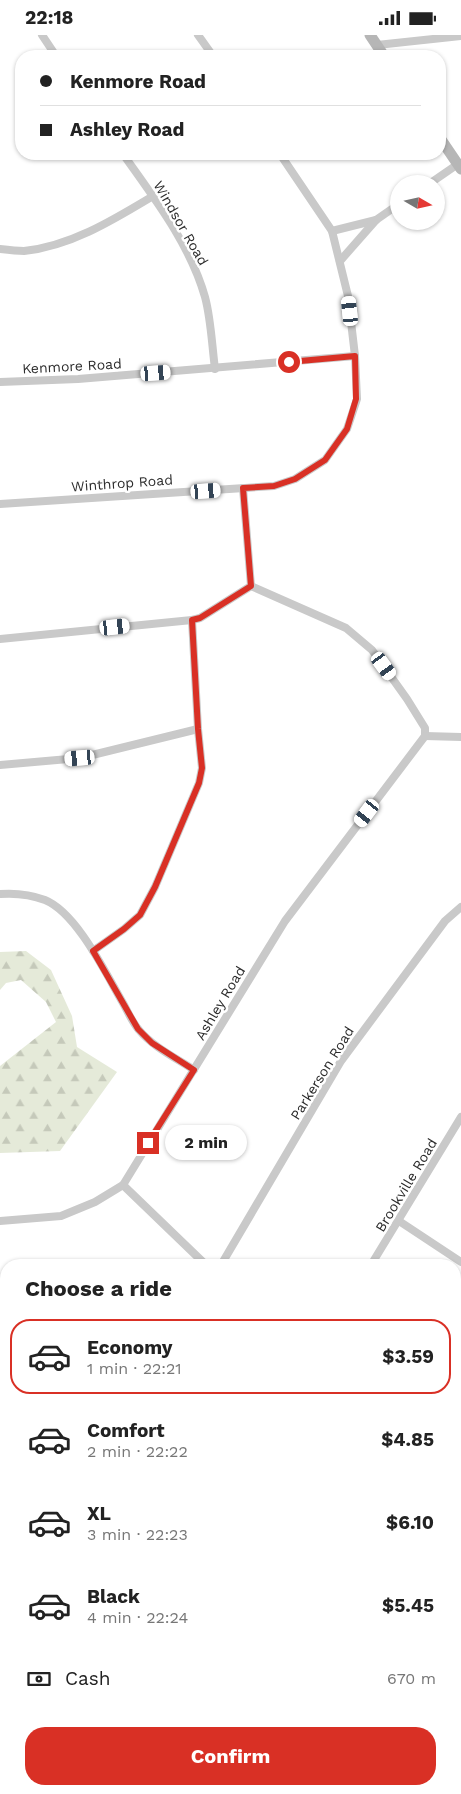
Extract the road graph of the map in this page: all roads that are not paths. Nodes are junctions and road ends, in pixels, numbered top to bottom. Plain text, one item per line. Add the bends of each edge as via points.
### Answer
1 (42, 35) edge
2 (198, 35) edge
3 (370, 35) edge
4 (461, 36) edge
5 (377, 45) junction
6 (52, 50) edge
7 (209, 50) edge
8 (380, 50) edge
9 (446, 147) edge
10 (127, 160) edge
11 (284, 160) edge
12 (460, 167) edge
13 (445, 175) edge
14 (152, 196) junction
15 (390, 210) edge
16 (376, 220) junction
17 (332, 231) junction
18 (0, 249) edge
19 (340, 261) junction
20 (355, 356) junction
21 (215, 369) junction
22 (0, 381) edge
23 (243, 488) junction
24 (0, 504) edge
25 (251, 586) junction
26 (192, 620) junction
27 (0, 639) edge
28 (198, 729) junction
29 (425, 736) junction
30 (461, 737) edge
31 (0, 765) edge
32 (0, 894) edge
33 (461, 907) edge
34 (93, 951) junction
35 (194, 1070) junction
36 (461, 1117) edge
37 (123, 1185) junction
38 (0, 1221) edge
39 (399, 1221) junction
40 (200, 1259) edge
41 (225, 1259) edge
42 (375, 1259) edge
43 (455, 1259) edge

1 - 6 street
2 - 7 street
3 - 5 main road
4 - 5 street
5 - 8 main road
9 - 12 main road
10 - 14 street, Windsor Road
11 - 17 street, Winthrop Road
12 - 13 street
14 - 18 street via 94,230 59,243 23,251
14 - 21 street, Windsor Road via 197,274 206,299
15 - 16 street
16 - 17 street
16 - 19 street
17 - 19 street, Winthrop Road
19 - 20 street, Winthrop Road
20 - 21 street, Kenmore Road
20 - 23 street, Winthrop Road via 356,399 347,429 325,460 295,479 274,486
21 - 22 street, Kenmore Road
23 - 24 street, Winthrop Road
23 - 25 street
25 - 26 street
25 - 29 street via 346,628 372,650 425,728
26 - 27 street
26 - 28 street
28 - 31 street via 80,758
28 - 34 street via 202,768 199,783 155,887 140,915
29 - 30 street
29 - 35 street, Ashley Road via 285,921
32 - 34 street via 46,900 76,926
33 - 41 street, Parkerson Road via 444,921 341,1061
34 - 35 street via 138,1029 152,1043
35 - 37 street, Ashley Road
36 - 39 street, Brookville Road
37 - 38 street, Ashley Road via 95,1202 61,1216
37 - 40 street
39 - 42 street, Brookville Road
39 - 43 street

